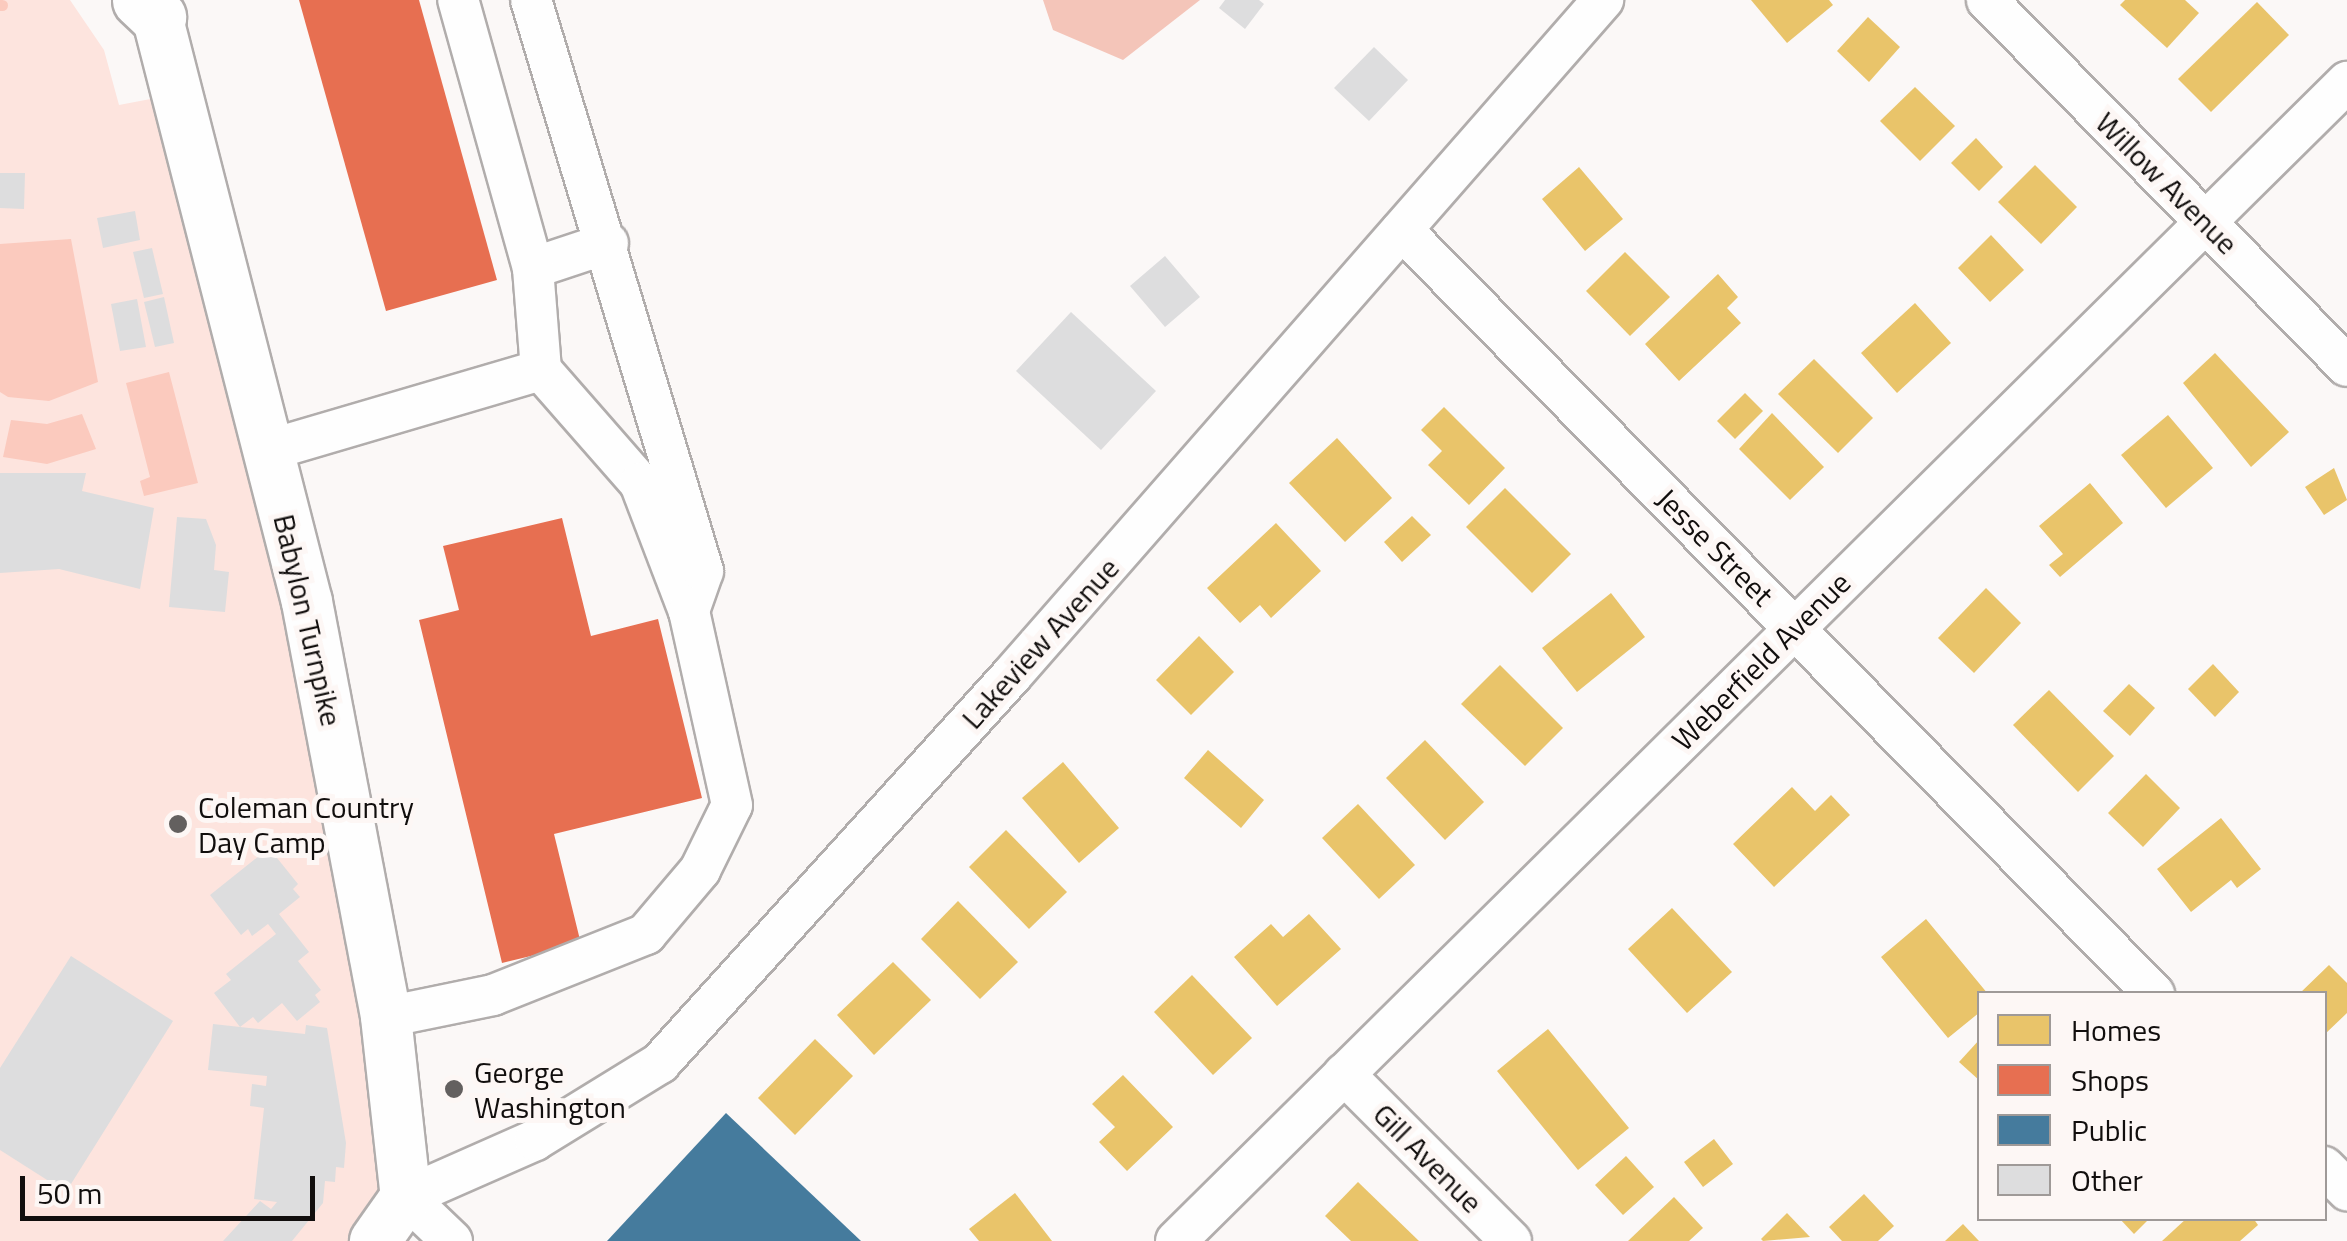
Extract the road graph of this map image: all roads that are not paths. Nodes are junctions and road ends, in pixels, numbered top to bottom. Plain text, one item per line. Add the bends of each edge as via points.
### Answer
1 (458, 0) edge
2 (531, 0) edge
3 (1602, 0) edge
4 (1987, 0) edge
5 (150, 6) edge
6 (2347, 82) edge
7 (2205, 222) junction
8 (1402, 230) junction
9 (608, 244) junction
10 (532, 268) junction
11 (2347, 366) edge
12 (541, 370) junction
13 (269, 450) junction
14 (689, 611) junction
15 (1795, 628) junction
16 (2151, 991) edge
17 (386, 1017) junction
18 (1344, 1074) junction
19 (2327, 1170) edge
20 (2347, 1190) edge
21 (406, 1197) junction
22 (375, 1241) edge
23 (452, 1241) edge
24 (1176, 1241) edge
25 (1511, 1241) edge

1 - 10 street
2 - 9 street
3 - 8 street, Lakeview Avenue
4 - 7 street, Willow Avenue
5 - 13 main road, Babylon Turnpike
6 - 7 street, Weberfield Avenue
7 - 11 street, Willow Avenue
7 - 15 street, Weberfield Avenue
8 - 15 street, Jesse Street
8 - 21 street, Lakeview Avenue via 660,1064 535,1140
9 - 10 street
9 - 14 street via 703,570
10 - 12 street
12 - 13 street
12 - 14 street via 640,482
13 - 17 main road, Babylon Turnpike via 308,602
14 - 17 street via 732,805 700,870 646,934 492,995
15 - 16 street, Jesse Street
15 - 18 street, Weberfield Avenue
17 - 21 main road, Babylon Turnpike
18 - 24 street, Weberfield Avenue
18 - 25 street, Gill Avenue
19 - 20 street
21 - 22 main road
21 - 23 street

